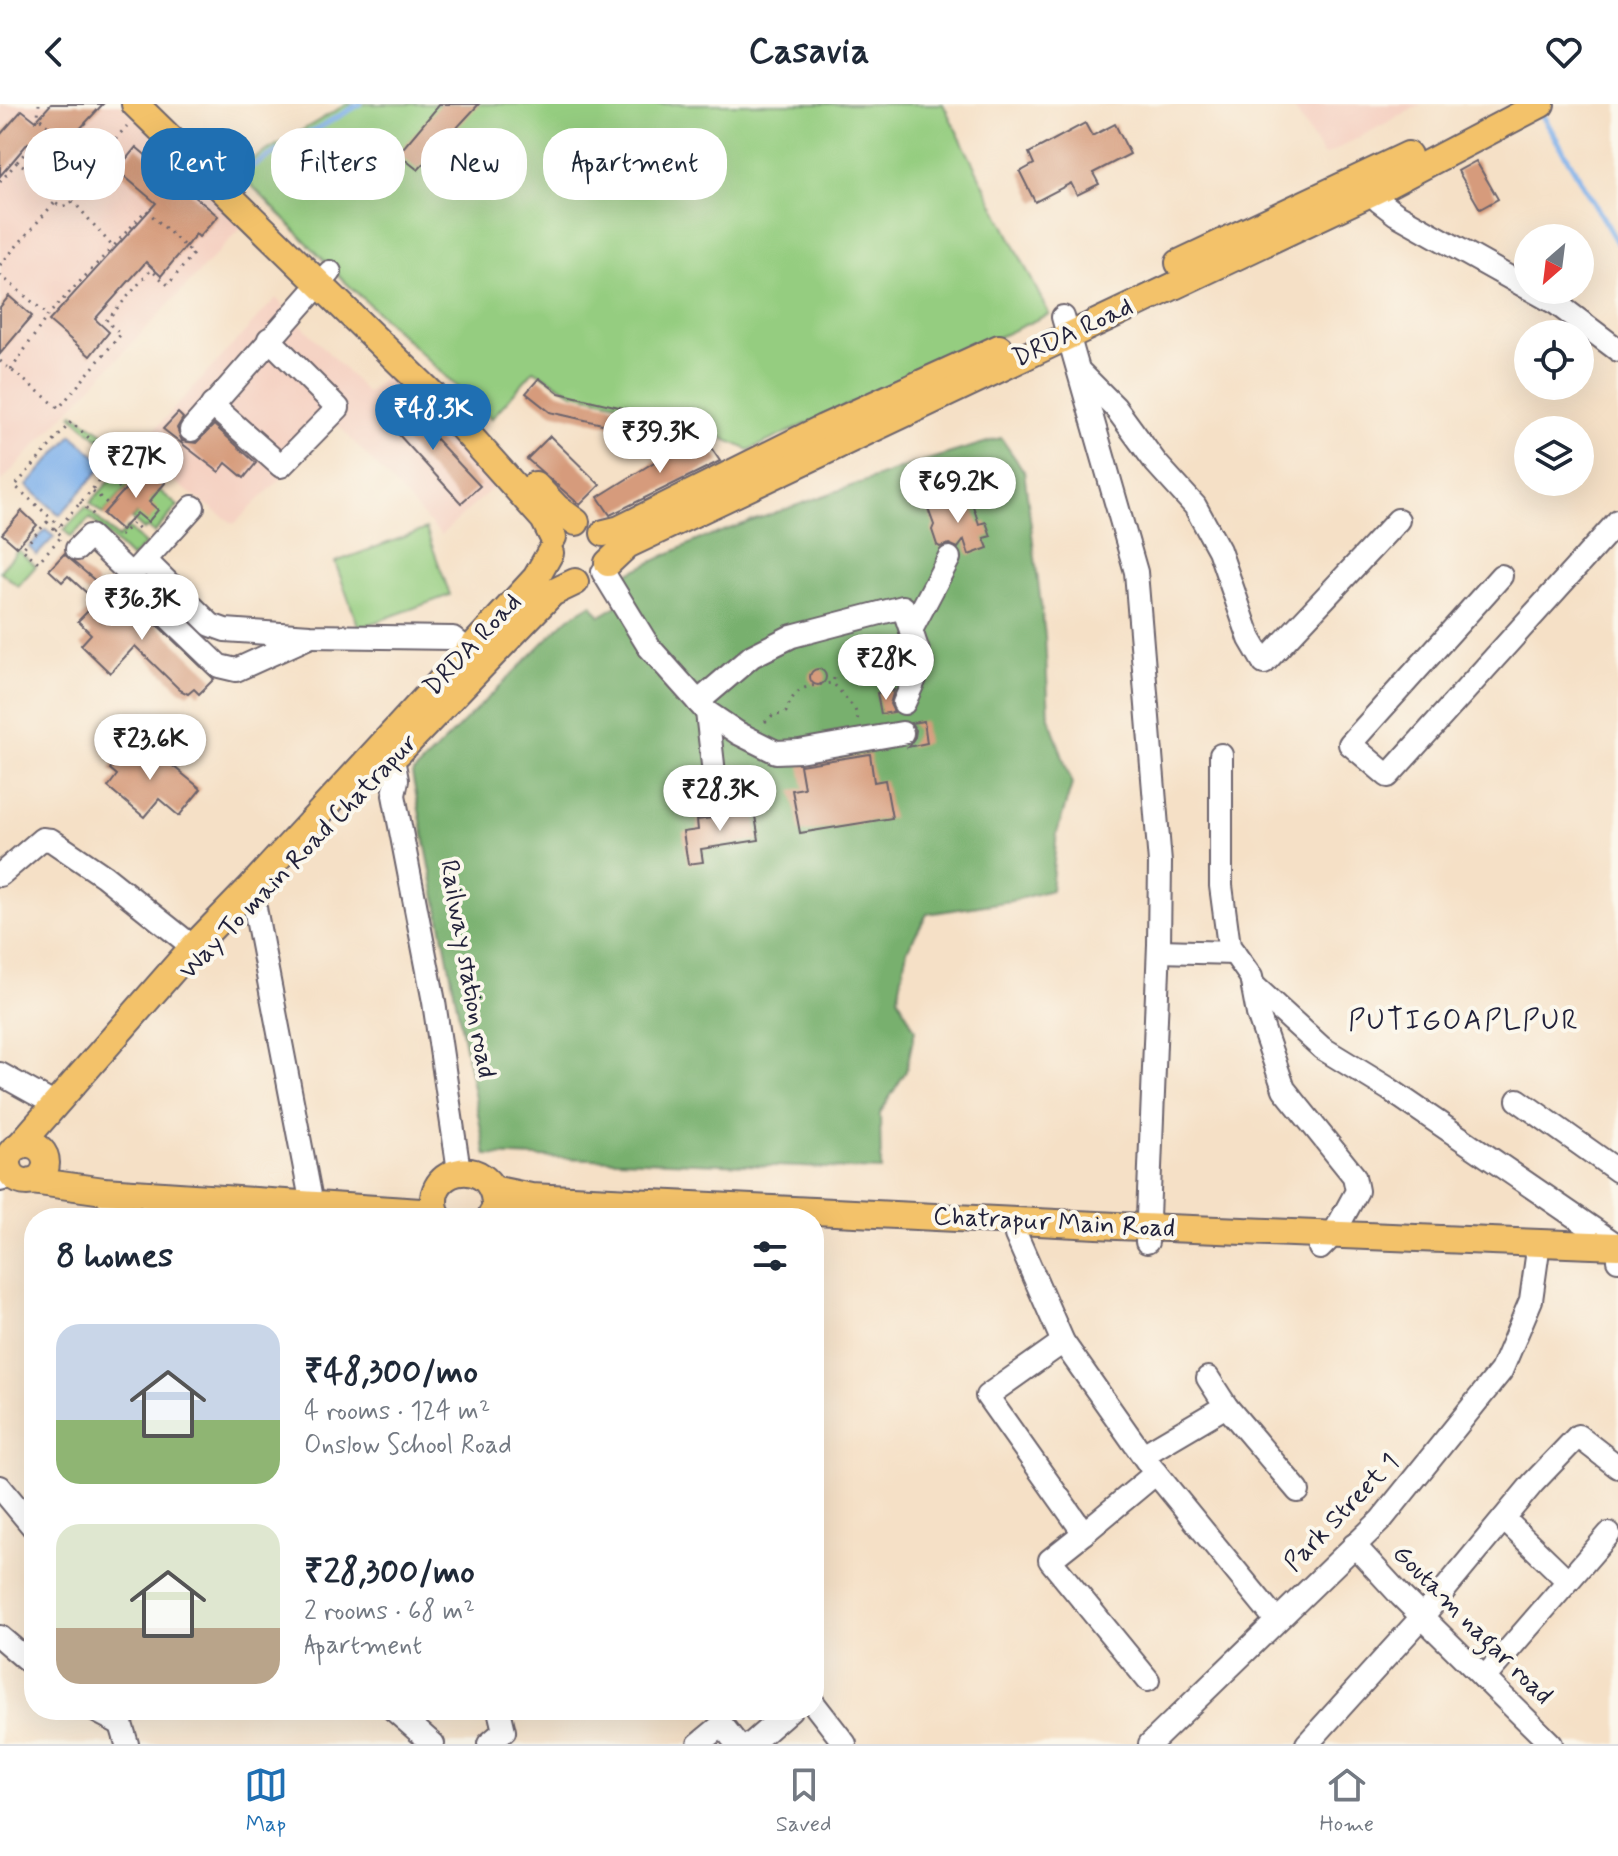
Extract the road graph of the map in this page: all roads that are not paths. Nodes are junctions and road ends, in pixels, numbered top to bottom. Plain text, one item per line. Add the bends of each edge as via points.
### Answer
1 (145, 106) edge
2 (1520, 107) edge
3 (1369, 183) junction
4 (324, 278) junction
5 (1514, 280) edge
6 (1557, 304) edge
7 (1066, 326) junction
8 (269, 339) junction
9 (1618, 350) edge
10 (1075, 367) junction
11 (212, 405) junction
12 (191, 430) dead end
13 (193, 507) dead end
14 (1398, 520) dead end
15 (1618, 521) edge
16 (576, 522) junction
17 (604, 533) junction
18 (551, 545) junction
19 (77, 549) dead end
20 (152, 553) junction
21 (949, 558) dead end
22 (605, 568) junction
23 (1501, 576) dead end
24 (575, 582) junction
25 (164, 613) dead end
26 (911, 630) junction
27 (310, 636) junction
28 (468, 651) junction
29 (904, 703) dead end
30 (702, 707) junction
31 (902, 733) dead end
32 (1221, 755) dead end
33 (393, 759) junction
34 (360, 770) joint
35 (717, 800) dead end
36 (0, 875) edge
37 (253, 895) junction
38 (193, 947) junction
39 (1159, 951) junction
40 (1234, 953) junction
41 (1253, 985) junction
42 (0, 1074) edge
43 (1518, 1100) dead end
44 (54, 1104) junction
45 (24, 1166) edge
46 (1618, 1171) edge
47 (104, 1191) junction
48 (481, 1193) edge
49 (310, 1197) junction
50 (153, 1206) edge
51 (115, 1208) edge
52 (425, 1208) edge
53 (435, 1208) edge
54 (519, 1208) edge
55 (703, 1208) edge
56 (824, 1216) edge
57 (824, 1226) edge
58 (1015, 1228) junction
59 (1147, 1234) junction
60 (1326, 1241) junction
61 (1618, 1246) edge
62 (1536, 1250) junction
63 (1618, 1260) edge
64 (1063, 1342) junction
65 (1208, 1378) dead end
66 (1226, 1406) junction
67 (1149, 1464) junction
68 (1618, 1467) edge
69 (0, 1487) edge
70 (1298, 1491) dead end
71 (24, 1516) edge
72 (1504, 1519) junction
73 (1084, 1533) junction
74 (1609, 1534) dead end
75 (1354, 1545) junction
76 (1568, 1581) junction
77 (1422, 1617) junction
78 (1276, 1620) junction
79 (0, 1637) edge
80 (24, 1657) edge
81 (1484, 1678) junction
82 (1148, 1680) dead end
83 (824, 1717) edge
84 (405, 1720) edge
85 (501, 1720) edge
86 (779, 1720) edge
87 (1536, 1739) edge
88 (433, 1744) edge
89 (489, 1744) edge
90 (699, 1744) edge
91 (737, 1744) edge
92 (751, 1744) edge
93 (845, 1744) edge
94 (1150, 1744) edge
95 (1307, 1744) edge

1 - 4 main road
2 - 3 main road, DRDA Road
3 - 5 street via 1379,201 1396,214
3 - 7 main road, DRDA Road
4 - 8 street
4 - 16 main road via 418,359
4 - 18 main road via 544,519
6 - 9 street
7 - 10 street
7 - 17 main road, DRDA Road via 823,428
7 - 22 main road, DRDA Road via 627,545
8 - 11 street
8 - 11 street via 338,408 281,466
10 - 14 street via 1115,407 1195,506 1219,550 1250,639 1264,663
10 - 39 street via 1136,572 1160,863
11 - 12 street
13 - 20 street
15 - 23 street via 1388,776 1350,744
16 - 17 main road
16 - 18 main road via 566,525
17 - 22 main road via 610,546
18 - 24 main road via 555,568
18 - 28 main road, DRDA Road via 536,578
19 - 20 street via 90,536 131,575
20 - 27 street via 211,625
21 - 26 street
22 - 24 main road
22 - 30 street via 649,647
24 - 33 main road, Way To main Road Chatrapur via 552,593
25 - 27 street via 219,666 236,670
26 - 29 street via 922,663
26 - 30 street via 903,607 792,636 752,656
27 - 28 street via 453,638
28 - 33 main road, DRDA Road
30 - 31 street via 776,752
30 - 35 street
32 - 40 street via 1221,886
33 - 34 main road, DRDA Road
33 - 37 main road, Way To main Road Chatrapur
33 - 48 street, Railway station road via 394,795 434,1002
34 - 37 main road, Way To main Road Chatrapur
36 - 38 street via 42,839 51,840
37 - 38 main road, Way To main Road Chatrapur
37 - 45 main road, Way To main Road Chatrapur
37 - 49 street
38 - 44 main road, Way To main Road Chatrapur
39 - 40 street
39 - 59 street
40 - 41 street
41 - 60 street via 1284,1089 1354,1176 1357,1191
41 - 61 street via 1322,1048
42 - 44 street
43 - 46 street
44 - 45 main road, Way To main Road Chatrapur
45 - 47 main road
45 - 49 main road
47 - 50 main road
47 - 51 street
48 - 53 main road via 442,1180
48 - 54 main road
48 - 55 main road, Chatrapur Main Road
49 - 50 main road
49 - 52 main road
56 - 58 main road, Chatrapur Main Road
57 - 58 main road, Chatrapur Main Road
58 - 59 main road, Chatrapur Main Road
58 - 64 street
59 - 60 main road, Chatrapur Main Road
60 - 62 main road, Chatrapur Main Road
61 - 62 main road, Chatrapur Main Road
61 - 63 street
62 - 63 main road, Chatrapur Main Road
62 - 75 street, Park Street 1 via 1531,1300 1501,1371 1381,1520
64 - 67 street
64 - 73 street via 987,1396
65 - 66 street
66 - 67 street
66 - 70 street
67 - 73 street
67 - 78 street
68 - 72 street via 1578,1436
69 - 71 street
72 - 76 street
72 - 77 street
73 - 82 street via 1050,1560
74 - 76 street
75 - 77 street, Goutam nagar road
75 - 78 street, Park Street 1
76 - 81 street
77 - 81 street, Goutam nagar road
77 - 95 street
78 - 94 street, Park Street 1
79 - 80 street
81 - 87 street, Goutam nagar road
83 - 93 street
84 - 88 street
85 - 89 street via 504,1731
86 - 92 street
90 - 91 street via 722,1725

